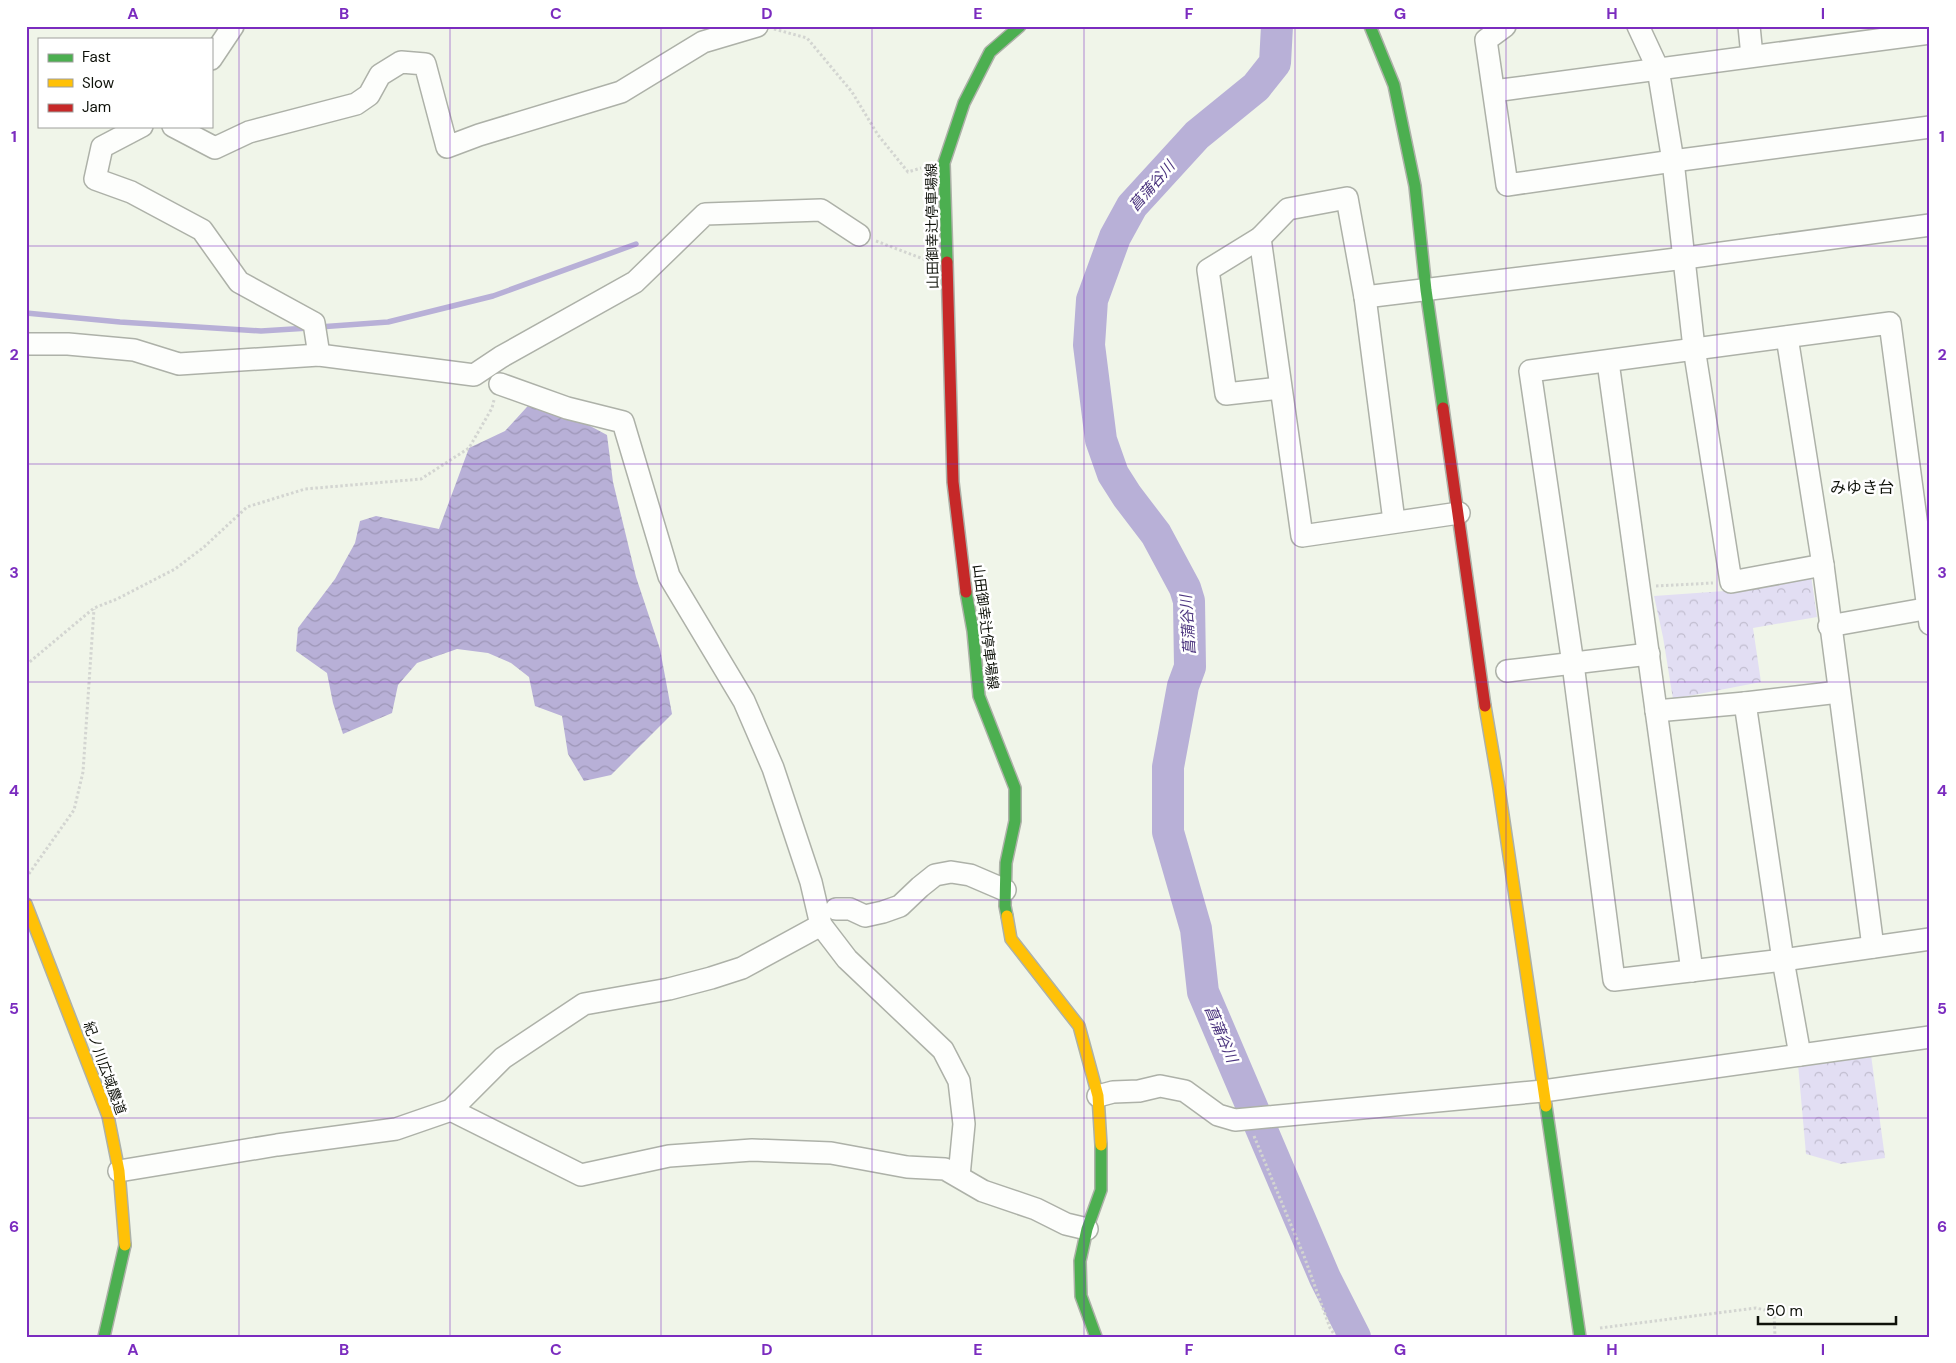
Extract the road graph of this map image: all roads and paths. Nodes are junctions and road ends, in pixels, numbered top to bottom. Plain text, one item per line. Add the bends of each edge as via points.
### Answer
1 (234, 26) edge
2 (757, 26) edge
3 (766, 26) edge
4 (1020, 26) edge
5 (1370, 26) edge
6 (1505, 26) edge
7 (1638, 26) edge
8 (1749, 26) edge
9 (1930, 33) edge
10 (1752, 56) junction
11 (212, 57) edge
12 (1658, 69) junction
13 (1494, 91) junction
14 (1930, 127) edge
15 (138, 128) edge
16 (177, 128) edge
17 (1673, 160) junction
18 (944, 163) junction
19 (1930, 225) edge
20 (859, 235) joint
21 (1260, 238) junction
22 (1684, 258) junction
23 (947, 269) junction
24 (1426, 290) junction
25 (1365, 296) junction
26 (1786, 337) junction
27 (26, 344) edge
28 (1694, 348) junction
29 (320, 354) junction
30 (1608, 362) junction
31 (500, 384) joint
32 (1280, 388) junction
33 (1460, 513) junction
34 (1394, 521) junction
35 (1823, 565) junction
36 (1731, 582) junction
37 (1639, 587) junction
38 (94, 608) junction
39 (1929, 613) edge
40 (1829, 626) junction
41 (1649, 654) junction
42 (1573, 664) junction
43 (26, 665) edge
44 (1507, 671) dead end
45 (1839, 692) junction
46 (1745, 703) junction
47 (1656, 712) junction
48 (26, 878) edge
49 (1005, 890) junction
50 (26, 904) edge
51 (836, 909) dead end
52 (821, 925) junction
53 (1930, 939) edge
54 (1873, 947) junction
55 (1783, 960) junction
56 (1692, 971) junction
57 (1930, 1037) edge
58 (1800, 1055) junction
59 (1542, 1091) junction
60 (1098, 1096) junction
61 (451, 1110) junction
62 (1252, 1132) dead end
63 (119, 1171) junction
64 (959, 1176) junction
65 (1087, 1229) junction
66 (1580, 1334) edge
67 (104, 1337) edge
68 (1096, 1337) edge
69 (1336, 1337) edge
70 (1775, 1337) edge

1 - 11 street
2 - 16 street via 703,42 622,92 447,147 425,64 401,62 380,75 369,95 356,104 249,132 215,148
3 - 18 path via 807,38 852,92 878,135 908,172
4 - 18 street, 山田御幸辻停車場線 via 990,52 964,103
5 - 24 street via 1394,85 1415,186
6 - 13 street via 1486,40
7 - 12 street
8 - 10 street
9 - 10 street
10 - 12 street
12 - 13 street
12 - 17 street
13 - 17 street via 1507,185
14 - 17 street
15 - 29 street via 102,147 95,179 131,192 202,230 239,282 314,323
17 - 22 street
18 - 23 street, 山田御幸辻停車場線
19 - 22 street
20 - 23 path
20 - 29 street via 821,210 704,214 635,282 474,375
21 - 25 street via 1288,209 1347,198
21 - 32 street
21 - 32 street via 1208,270 1226,394
22 - 24 street
22 - 28 street
23 - 49 street, 山田御幸辻停車場線 via 953,482 979,696 1015,788 1015,821 1006,863
24 - 25 street
24 - 33 street
25 - 34 street
26 - 28 street
26 - 35 street
26 - 39 street via 1890,323
27 - 29 street via 134,350 179,364
28 - 30 street
28 - 36 street
30 - 37 street
30 - 42 street via 1530,370
31 - 38 path via 492,408 469,448 421,479 305,489 247,507 175,569
31 - 52 street via 567,408 623,422 669,576 744,701 773,768
32 - 34 street via 1302,536
33 - 34 street
33 - 59 street via 1480,676
35 - 36 street
35 - 40 street
36 - 37 path
37 - 41 street
38 - 43 path
38 - 48 path via 83,772 74,810
39 - 40 street
40 - 45 street
41 - 42 street
41 - 47 street
42 - 44 street
42 - 56 street via 1614,980
45 - 46 street
45 - 54 street
46 - 47 street
46 - 55 street
47 - 56 street
49 - 51 street via 970,875 951,872 935,875 900,906 883,912 865,916 850,909
49 - 60 street, 山田御幸辻停車場線 via 1012,939 1079,1026
50 - 63 street, 紀ノ川広域農道 via 108,1116
52 - 61 street via 742,968 669,989 584,1004 503,1058
52 - 64 street via 847,959 943,1050 959,1081 964,1124
53 - 54 street
54 - 55 street
55 - 56 street
55 - 58 street
57 - 58 street
58 - 59 street
59 - 60 street via 1235,1120 1218,1115 1185,1092 1160,1086
59 - 66 street
60 - 65 street, 山田御幸辻停車場線 via 1101,1190
61 - 63 street via 396,1129
61 - 64 street via 582,1175 669,1156 752,1150 831,1153 907,1167 945,1169
62 - 69 path
63 - 67 street, 紀ノ川広域農道 via 125,1245
64 - 65 street via 983,1191 1036,1208 1066,1224
65 - 68 street, 山田御幸辻停車場線 via 1080,1262 1081,1296
66 - 70 path via 1756,1308 1774,1312

